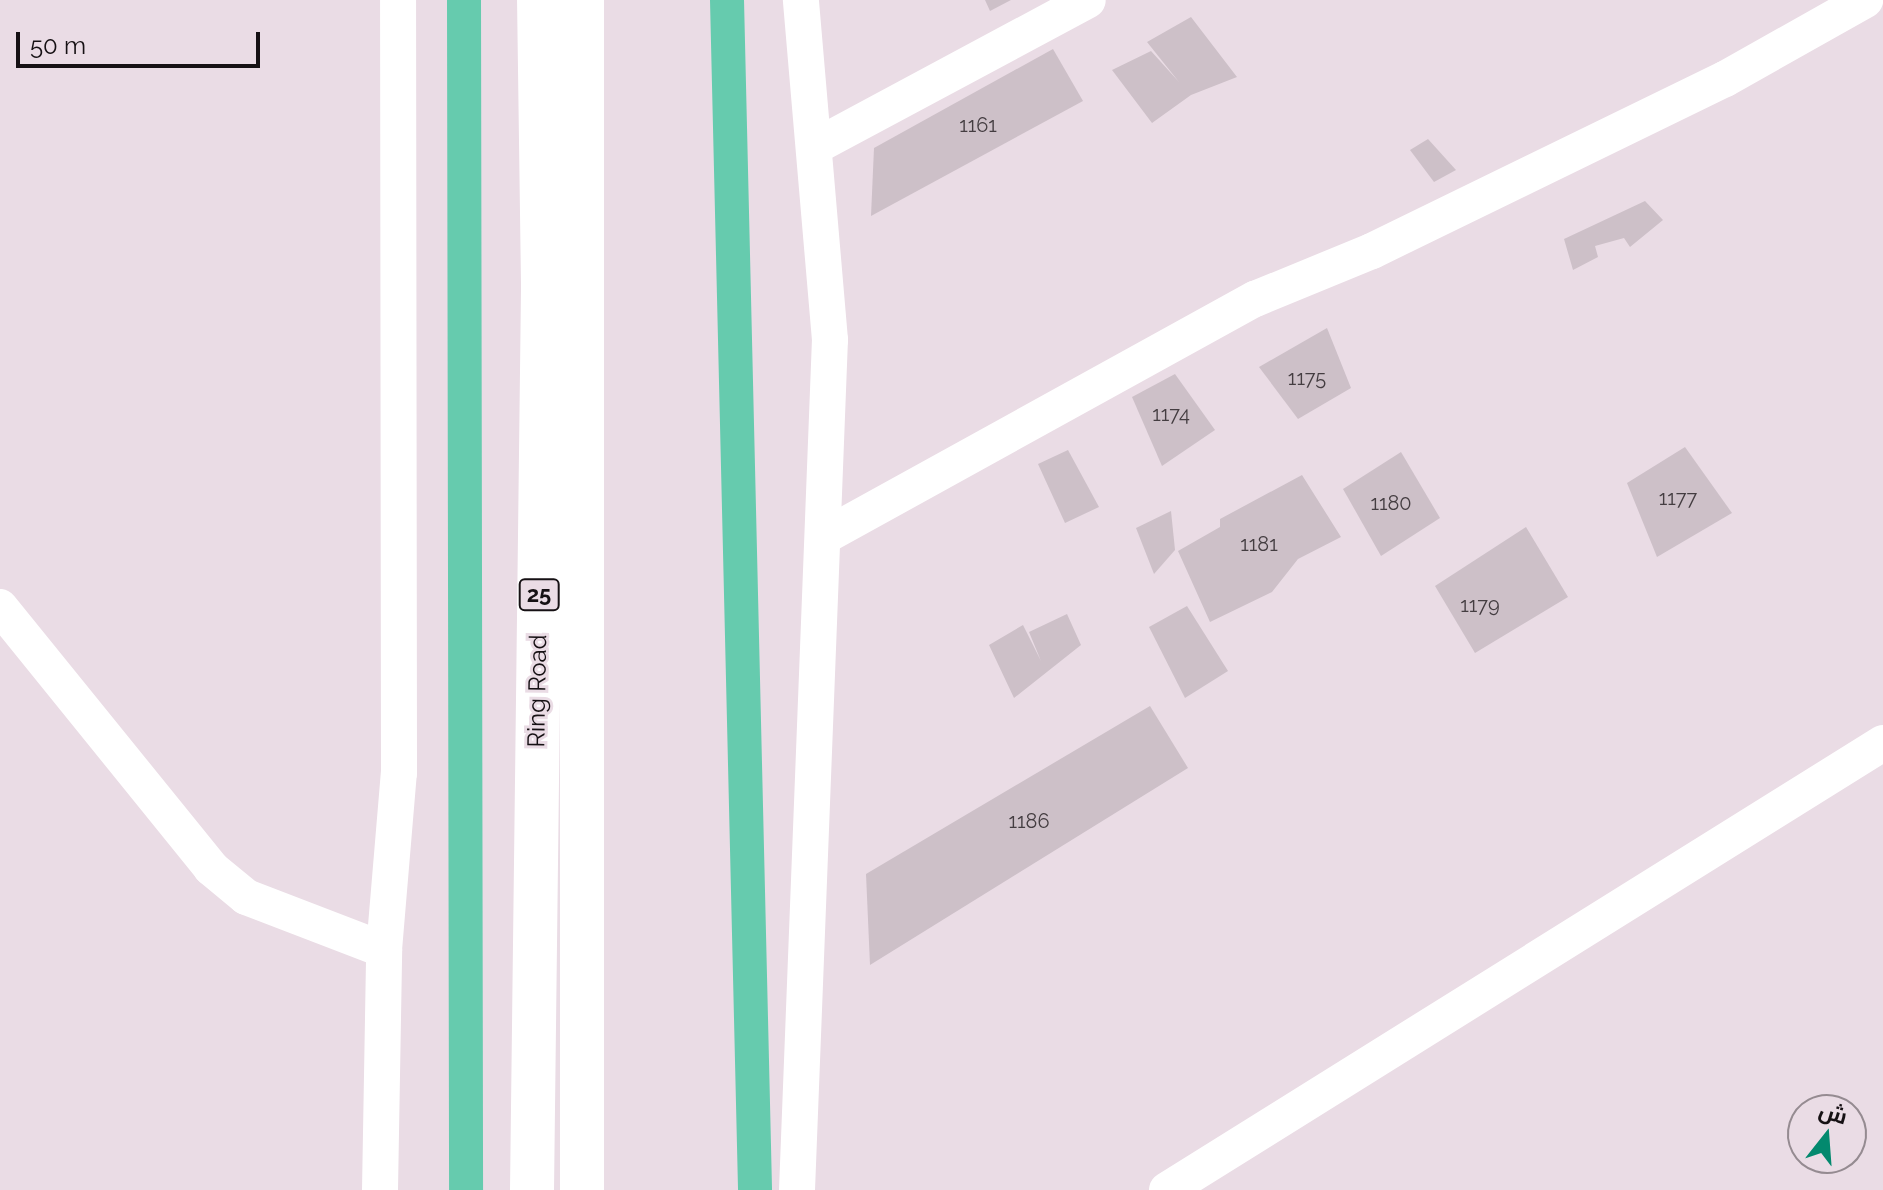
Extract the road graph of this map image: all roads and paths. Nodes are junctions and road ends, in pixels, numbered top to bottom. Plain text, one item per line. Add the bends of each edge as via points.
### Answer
1 (398, 0) edge
2 (539, 0) edge
3 (582, 0) edge
4 (801, 0) edge
5 (1088, 0) edge
6 (1865, 0) edge
7 (818, 145) junction
8 (825, 536) junction
9 (0, 607) edge
10 (1883, 743) edge
11 (384, 950) junction
12 (380, 1190) edge
13 (532, 1190) edge
14 (582, 1190) edge
15 (797, 1190) edge
16 (1167, 1190) edge

1 - 11 street via 399,773
2 - 13 highway, Ring Road / 25 via 543,284
3 - 14 highway, Ring Road / 25
4 - 7 street
5 - 7 street
6 - 8 street via 1712,86 1372,251 1255,299
7 - 8 street via 830,340
8 - 15 street
9 - 11 street via 211,868 246,897
10 - 16 street
11 - 12 street

